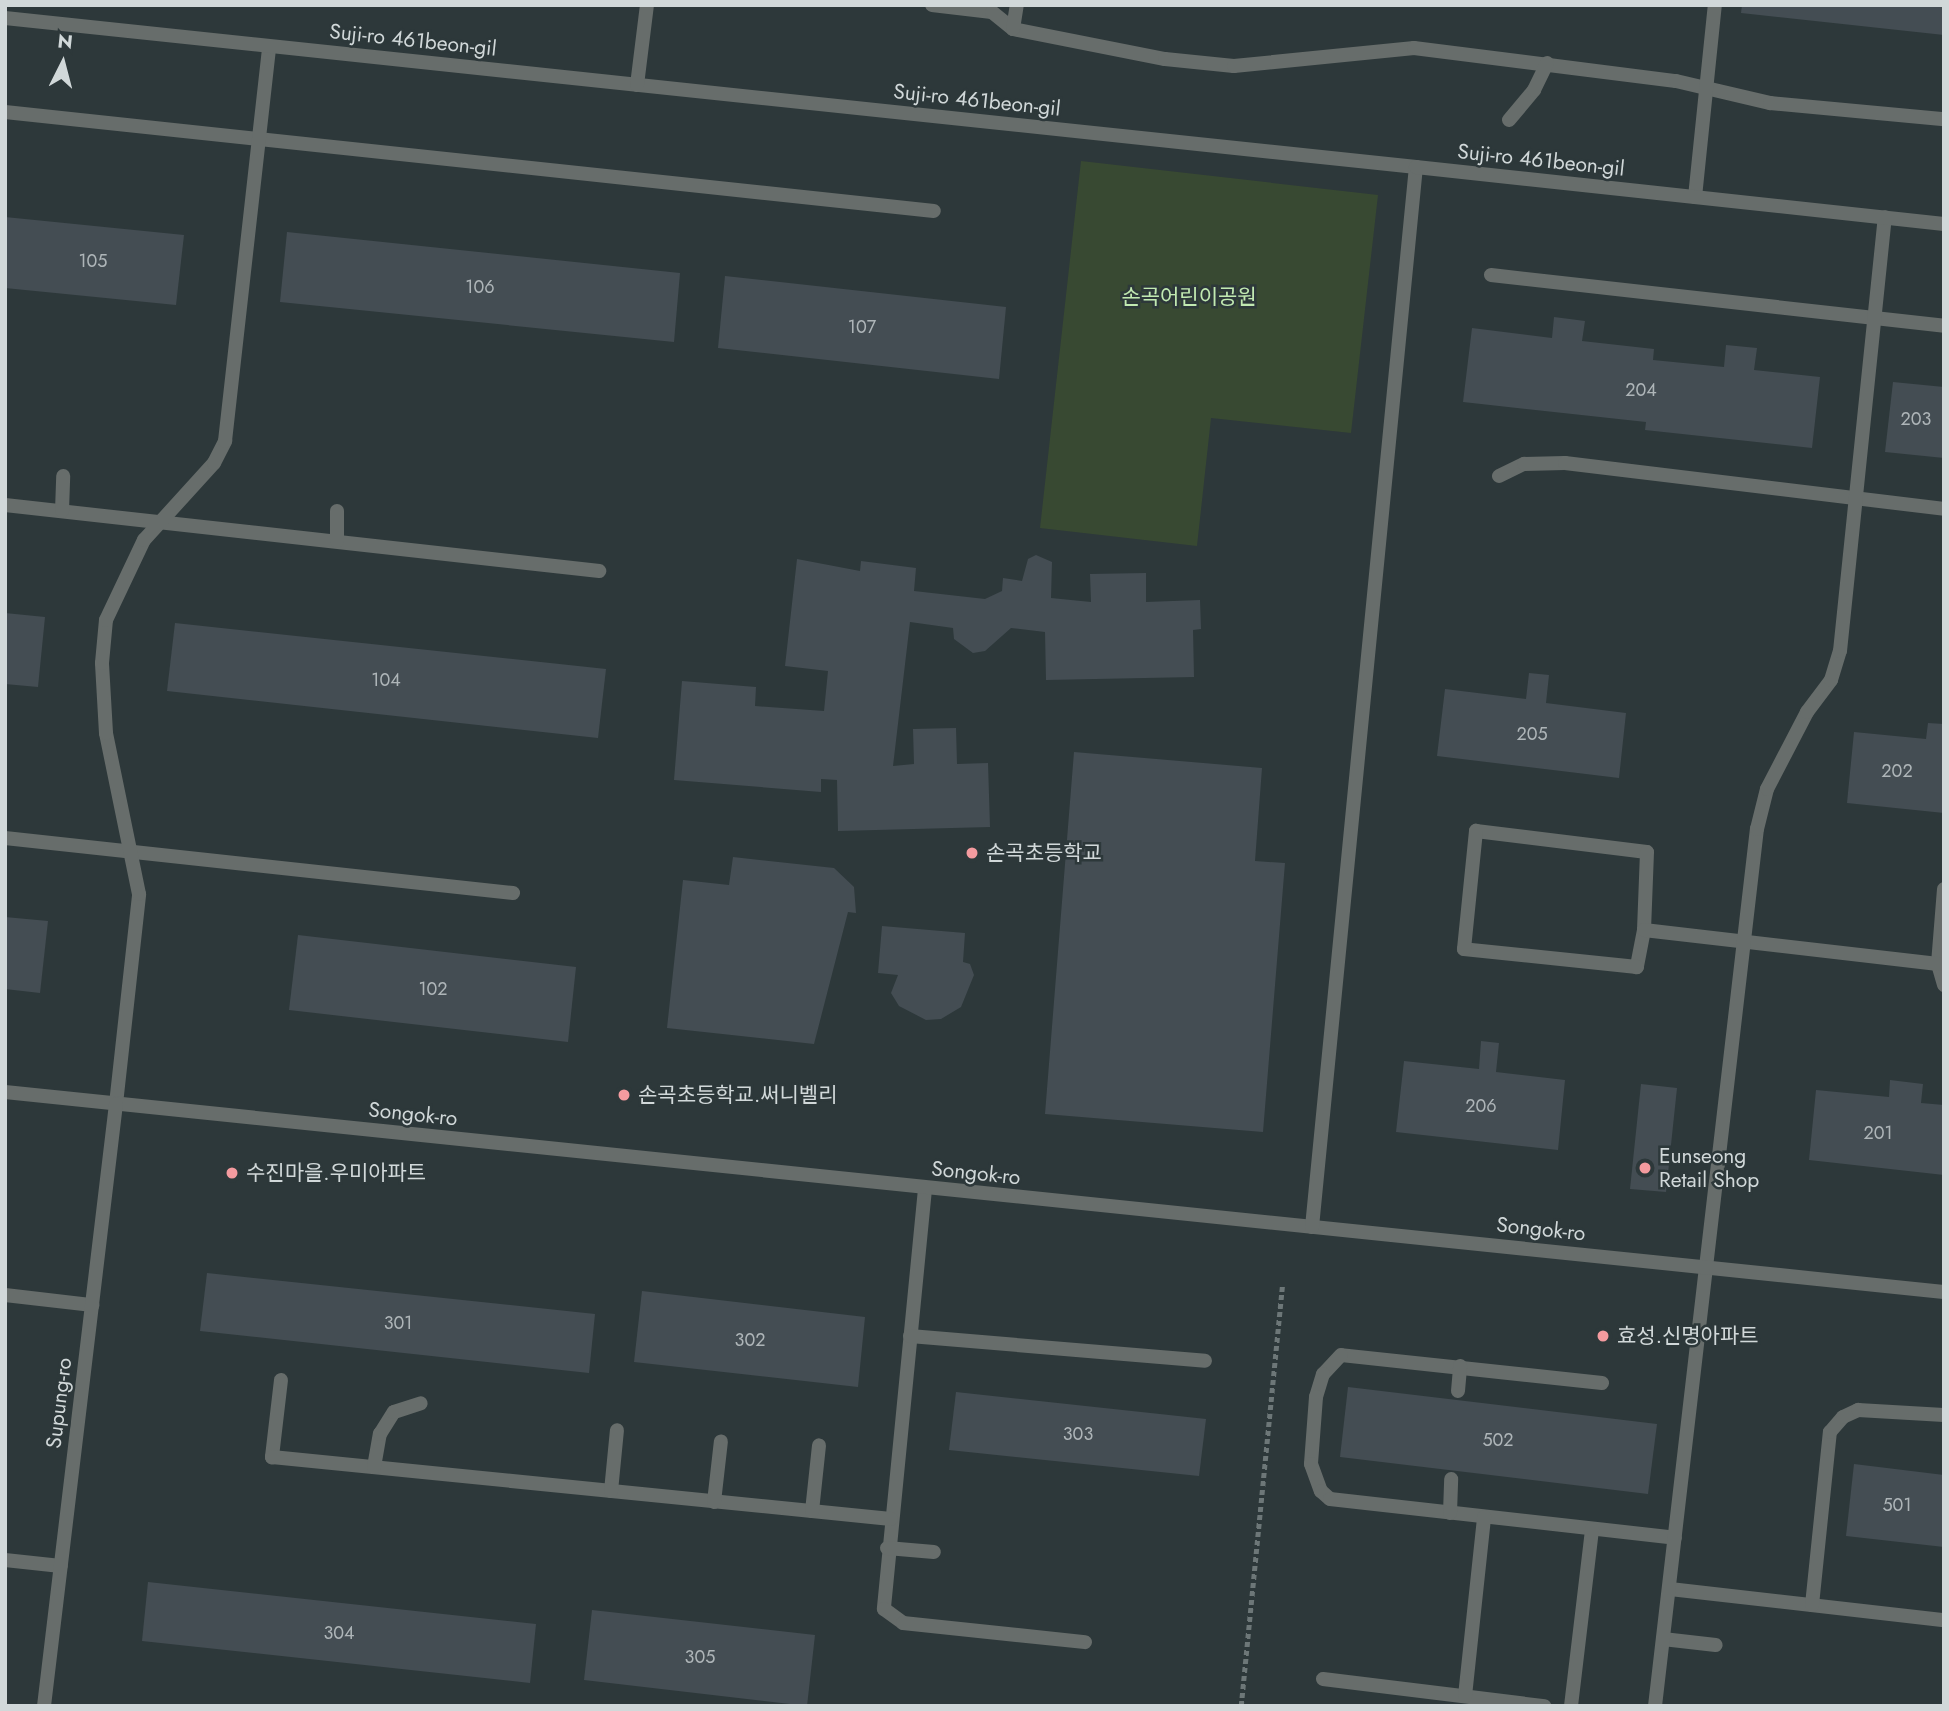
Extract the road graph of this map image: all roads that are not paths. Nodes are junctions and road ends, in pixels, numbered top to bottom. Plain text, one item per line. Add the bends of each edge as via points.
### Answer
1 (646, 5) edge
2 (932, 5) edge
3 (1017, 5) edge
4 (1715, 5) edge
5 (5, 18) edge
6 (1013, 29) junction
7 (269, 46) junction
8 (1547, 63) junction
9 (637, 85) junction
10 (1705, 88) junction
11 (5, 112) edge
12 (1944, 119) edge
13 (1509, 120) dead end
14 (258, 142) junction
15 (1416, 167) junction
16 (1695, 197) junction
17 (934, 211) dead end
18 (1885, 217) junction
19 (1944, 224) edge
20 (1491, 275) dead end
21 (1875, 318) junction
22 (1944, 326) edge
23 (63, 476) dead end
24 (1499, 477) dead end
25 (1856, 499) junction
26 (5, 505) edge
27 (1944, 509) edge
28 (337, 511) dead end
29 (62, 512) junction
30 (159, 522) junction
31 (337, 541) junction
32 (599, 570) dead end
33 (5, 838) edge
34 (129, 850) junction
35 (1944, 889) edge
36 (513, 893) dead end
37 (1644, 930) junction
38 (1743, 941) junction
39 (1938, 964) junction
40 (1944, 985) edge
41 (5, 1092) edge
42 (116, 1104) junction
43 (925, 1189) junction
44 (1312, 1227) junction
45 (1705, 1267) junction
46 (1944, 1292) edge
47 (5, 1295) edge
48 (92, 1305) junction
49 (910, 1336) junction
50 (1205, 1361) dead end
51 (1461, 1366) junction
52 (281, 1380) dead end
53 (1602, 1382) dead end
54 (1458, 1391) dead end
55 (421, 1403) dead end
56 (1944, 1415) edge
57 (617, 1430) dead end
58 (721, 1441) dead end
59 (819, 1445) dead end
60 (374, 1467) junction
61 (1451, 1479) dead end
62 (611, 1491) junction
63 (714, 1502) junction
64 (812, 1511) junction
65 (1450, 1513) junction
66 (1484, 1517) junction
67 (891, 1519) junction
68 (1592, 1529) junction
69 (1675, 1538) junction
70 (887, 1548) junction
71 (934, 1552) dead end
72 (5, 1560) edge
73 (61, 1566) junction
74 (1670, 1589) junction
75 (1812, 1605) junction
76 (1944, 1619) edge
77 (1664, 1639) junction
78 (1085, 1642) dead end
79 (1716, 1645) dead end
80 (1322, 1679) dead end
81 (1465, 1696) junction
82 (44, 1706) edge
83 (1544, 1706) edge
84 (1571, 1706) edge
85 (1655, 1706) edge

1 - 9 street
2 - 6 street via 992,12
3 - 6 street
4 - 10 street
5 - 7 street, Suji-ro 461beon-gil
6 - 8 street via 1165,59 1234,66 1414,48
7 - 9 street, Suji-ro 461beon-gil
7 - 14 street, Supung-ro
8 - 10 street
8 - 13 street via 1534,90
9 - 15 street, Suji-ro 461beon-gil
10 - 12 street via 1770,103
10 - 16 street
11 - 14 street
14 - 17 street
14 - 30 street, Supung-ro via 225,441 214,463
15 - 16 street, Suji-ro 461beon-gil
15 - 44 street
16 - 18 street, Suji-ro 461beon-gil
18 - 19 street, Suji-ro 461beon-gil
18 - 21 street
20 - 21 street
21 - 22 street
21 - 25 street
23 - 29 street
24 - 25 street via 1524,464 1565,463
25 - 27 street
25 - 38 street via 1840,651 1831,680 1807,712 1767,789 1757,829
26 - 29 street
28 - 31 street
29 - 30 street
30 - 31 street
30 - 34 street, Supung-ro via 144,540 106,620 102,663 106,733
31 - 32 street
33 - 34 street
34 - 36 street
34 - 42 street, Supung-ro via 139,894
35 - 39 street
37 - 37 street via 1647,852 1476,831 1464,949 1637,967
37 - 38 street
38 - 39 street
38 - 45 street
39 - 40 street
41 - 42 street, Songok-ro
42 - 43 street, Songok-ro
42 - 48 street, Supung-ro
43 - 44 street, Songok-ro
43 - 49 street
44 - 45 street, Songok-ro
45 - 46 street, Songok-ro
45 - 69 street
47 - 48 street
48 - 73 street, Supung-ro
49 - 50 street
49 - 67 street
51 - 53 street
51 - 54 street
51 - 65 street via 1341,1355 1322,1374 1310,1432 1311,1464 1321,1491 1330,1499
52 - 60 street via 272,1457
55 - 60 street via 394,1412 380,1434
56 - 75 street via 1858,1409 1830,1432
57 - 62 street
58 - 63 street
59 - 64 street
60 - 62 street
61 - 65 street
62 - 63 street
63 - 64 street
64 - 67 street
65 - 66 street
66 - 68 street
66 - 81 street
67 - 70 street
68 - 69 street
68 - 84 street
69 - 74 street
70 - 71 street
70 - 78 street via 884,1609 903,1623
72 - 73 street
73 - 82 street, Supung-ro
74 - 75 street
74 - 77 street
75 - 76 street
77 - 79 street
77 - 85 street
80 - 81 street
81 - 83 street

